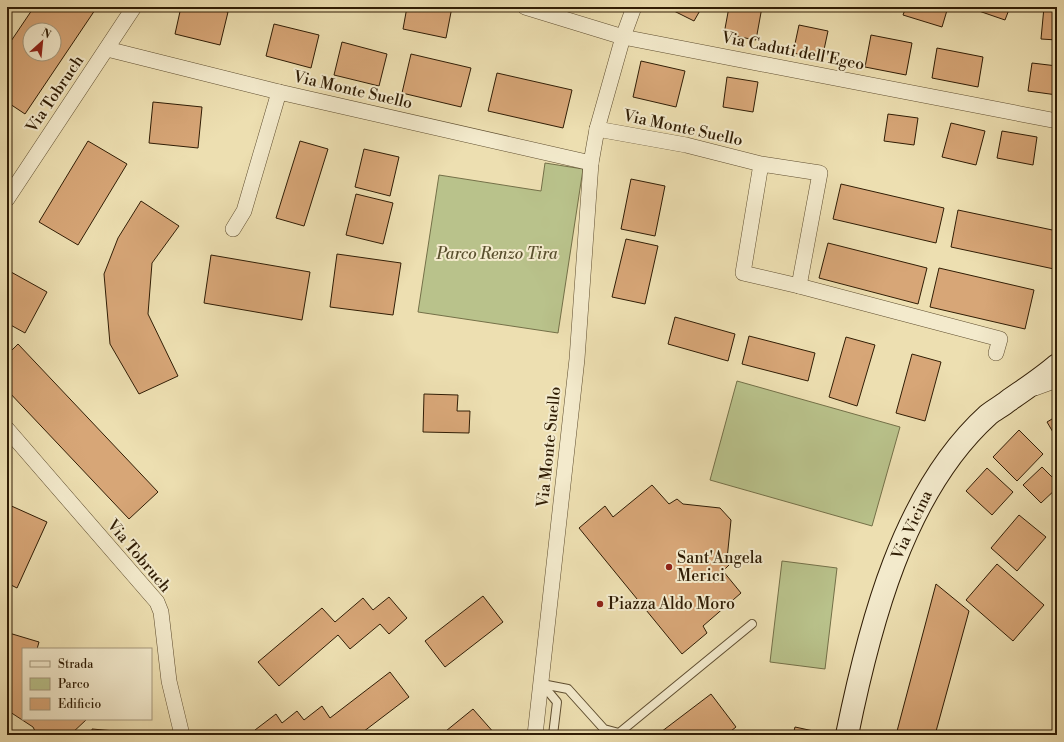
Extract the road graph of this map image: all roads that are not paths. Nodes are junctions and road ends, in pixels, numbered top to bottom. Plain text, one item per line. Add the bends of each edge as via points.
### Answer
1 (134, 7) edge
2 (525, 7) edge
3 (634, 7) edge
4 (623, 37) junction
5 (107, 49) junction
6 (278, 92) junction
7 (1057, 121) edge
8 (597, 129) junction
9 (591, 163) junction
10 (761, 164) junction
11 (7, 199) edge
12 (233, 229) dead end
13 (799, 286) junction
14 (996, 353) dead end
15 (1057, 365) edge
16 (1057, 380) edge
17 (1020, 392) junction
18 (7, 429) edge
19 (752, 624) dead end
20 (542, 684) junction
21 (182, 735) edge
22 (535, 735) edge
23 (553, 735) edge
24 (847, 735) edge

1 - 5 street, Via Tobruch
2 - 4 street, Via Caduti dell'Egeo
3 - 4 street, Via Monte Suello
4 - 7 street, Via Caduti dell'Egeo
4 - 8 street, Via Monte Suello
5 - 6 street, Via Monte Suello
5 - 11 street, Via Tobruch
6 - 9 street, Via Monte Suello
6 - 12 street via 244,210
8 - 9 street, Via Monte Suello
8 - 10 street, Via Monte Suello via 686,145
9 - 20 street, Via Monte Suello via 577,359
10 - 13 street via 743,272
10 - 13 street, Via Monte Suello via 820,173
13 - 14 street via 1000,339
15 - 17 street, Via Vicina
16 - 17 street
17 - 24 street, Via Vicina via 989,415 960,445 929,488 900,547 877,609
18 - 21 street, Via Tobruch via 157,602 161,612 169,681
19 - 20 lane via 619,733 604,729 568,689
20 - 22 street, Via Monte Suello
20 - 23 lane via 557,702

